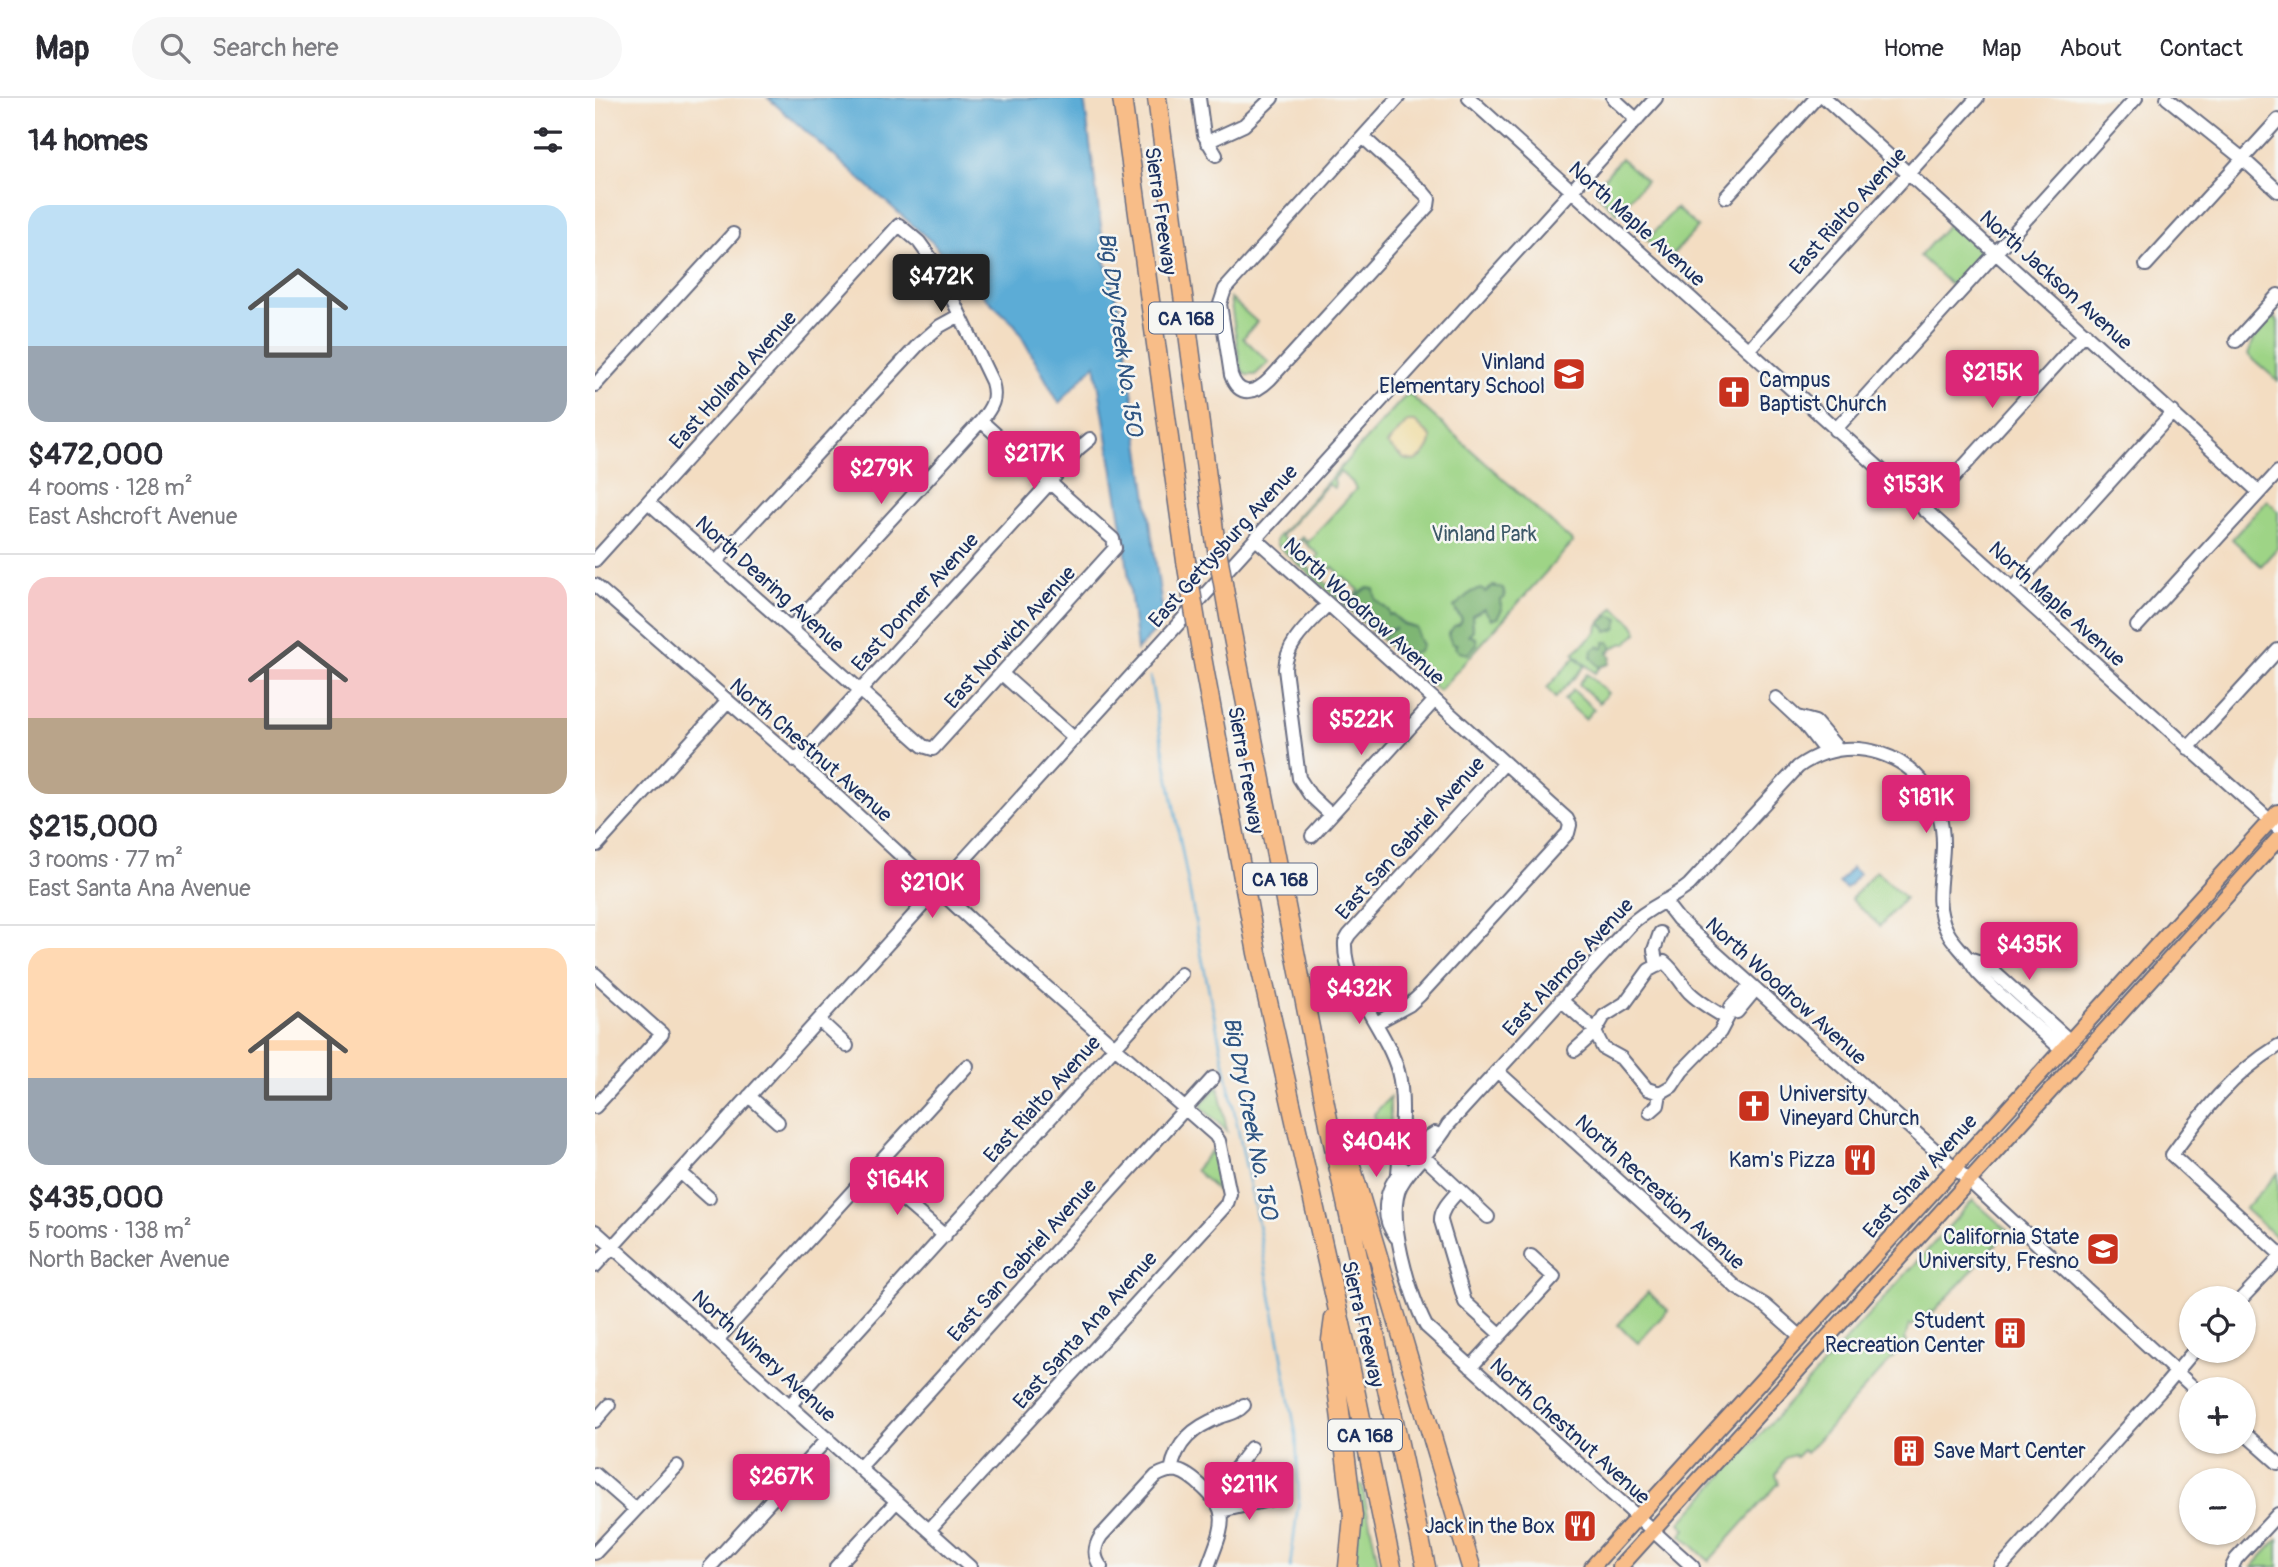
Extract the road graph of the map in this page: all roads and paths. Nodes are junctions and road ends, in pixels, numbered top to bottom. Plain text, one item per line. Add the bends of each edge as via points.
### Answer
1 (1122, 98) edge
2 (1157, 98) edge
3 (1199, 98) edge
4 (1272, 98) edge
5 (1398, 98) edge
6 (1469, 98) edge
7 (1613, 98) edge
8 (1656, 98) edge
9 (1816, 98) edge
10 (1825, 98) edge
11 (1977, 98) edge
12 (2136, 98) edge
13 (2167, 98) edge
14 (1637, 120) junction
15 (2278, 120) edge
16 (1363, 137) junction
17 (1207, 142) junction
18 (1216, 155) dead end
19 (2243, 159) junction
20 (1908, 173) junction
21 (1572, 191) junction
22 (2278, 191) edge
23 (1726, 197) dead end
24 (733, 234) dead end
25 (1997, 253) junction
26 (2146, 265) dead end
27 (2278, 295) edge
28 (960, 315) junction
29 (2085, 333) junction
30 (2236, 341) dead end
31 (1748, 350) junction
32 (595, 386) edge
33 (2173, 412) junction
34 (981, 421) junction
35 (1835, 430) junction
36 (1090, 439) dead end
37 (2278, 472) edge
38 (1049, 482) junction
39 (2259, 492) junction
40 (648, 502) junction
41 (1924, 510) junction
42 (1256, 539) junction
43 (595, 560) edge
44 (716, 562) junction
45 (595, 585) edge
46 (2013, 589) junction
47 (1328, 604) junction
48 (2137, 626) dead end
49 (791, 628) junction
50 (2278, 650) edge
51 (1002, 674) junction
52 (861, 690) junction
53 (1776, 698) dead end
54 (1435, 701) junction
55 (727, 702) junction
56 (1075, 739) junction
57 (2189, 748) junction
58 (929, 750) joint
59 (1832, 750) junction
60 (796, 761) junction
61 (1505, 763) junction
62 (1331, 815) junction
63 (2275, 820) edge
64 (1312, 836) dead end
65 (2278, 839) edge
66 (597, 845) edge
67 (939, 889) junction
68 (1664, 901) junction
69 (1660, 933) dead end
70 (1657, 966) junction
71 (595, 974) edge
72 (1181, 974) dead end
73 (1754, 987) junction
74 (1564, 997) junction
75 (1728, 1016) junction
76 (819, 1020) junction
77 (1376, 1023) junction
78 (1597, 1028) junction
79 (847, 1046) dead end
80 (2066, 1046) junction
81 (2278, 1046) edge
82 (1115, 1047) junction
83 (1575, 1050) dead end
84 (967, 1066) dead end
85 (1497, 1071) junction
86 (1213, 1078) dead end
87 (1660, 1093) junction
88 (749, 1096) junction
89 (596, 1104) edge
90 (1185, 1110) junction
91 (1650, 1112) dead end
92 (1401, 1119) junction
93 (778, 1122) dead end
94 (1448, 1125) junction
95 (1330, 1129) junction
96 (1435, 1133) junction
97 (1219, 1142) joint
98 (1424, 1157) junction
99 (1955, 1168) junction
100 (680, 1172) junction
101 (871, 1172) junction
102 (1398, 1174) junction
103 (1969, 1181) junction
104 (1459, 1190) junction
105 (709, 1198) dead end
106 (1488, 1217) dead end
107 (595, 1231) edge
108 (944, 1236) junction
109 (1397, 1238) junction
110 (613, 1247) junction
111 (2278, 1252) edge
112 (1531, 1256) dead end
113 (2278, 1259) edge
114 (595, 1266) edge
115 (2253, 1286) edge
116 (1335, 1304) junction
117 (1500, 1334) junction
118 (1800, 1336) junction
119 (717, 1340) junction
120 (2183, 1363) edge
121 (1471, 1367) junction
122 (2176, 1371) junction
123 (2182, 1377) edge
124 (609, 1405) dead end
125 (790, 1405) junction
126 (1244, 1405) dead end
127 (595, 1421) edge
128 (828, 1438) junction
129 (2256, 1444) edge
130 (1251, 1448) dead end
131 (2278, 1463) edge
132 (677, 1466) dead end
133 (860, 1468) junction
134 (1171, 1471) junction
135 (595, 1474) edge
136 (1213, 1497) junction
137 (1269, 1500) dead end
138 (897, 1501) junction
139 (635, 1509) junction
140 (1221, 1511) junction
141 (2278, 1514) edge
142 (1637, 1516) junction
143 (929, 1530) junction
144 (1653, 1531) junction
145 (595, 1553) edge
146 (966, 1566) edge
147 (710, 1567) edge
148 (836, 1567) edge
149 (1101, 1567) edge
150 (1208, 1567) edge
151 (1348, 1567) edge
152 (1392, 1567) edge
153 (1426, 1567) edge
154 (1471, 1567) edge
155 (1592, 1567) edge
156 (1620, 1567) edge
157 (1693, 1567) edge
158 (2001, 1567) edge
159 (2232, 1567) edge

1 - 116 highway, Sierra Freeway / CA 168, bridge via 1202,657 1257,953
2 - 95 highway, Sierra Freeway / CA 168, bridge via 1215,538
3 - 17 street
4 - 17 street via 1244,125
5 - 16 street
6 - 21 street, North Maple Avenue
7 - 14 street
8 - 14 street, East Gettysburg Avenue
9 - 23 street
10 - 20 street, North Jackson Avenue
11 - 20 street, East Rialto Avenue
12 - 25 street
13 - 19 street
14 - 21 street, East Gettysburg Avenue
15 - 19 street
16 - 16 street via 1423,192 1428,206 1270,379 1260,388 1245,391 1231,374 1221,296
17 - 18 street
19 - 22 street
19 - 26 street
20 - 25 street, North Jackson Avenue
20 - 31 street, East Rialto Avenue
21 - 31 street, North Maple Avenue
21 - 42 street, East Gettysburg Avenue
24 - 32 street
25 - 29 street, North Jackson Avenue
25 - 35 street
27 - 30 street
28 - 34 street via 992,382 995,400
28 - 40 street, East Holland Avenue via 929,254 899,225
28 - 44 street via 919,344
29 - 33 street, North Jackson Avenue
29 - 41 street
31 - 35 street, North Maple Avenue
33 - 39 street, North Jackson Avenue
33 - 46 street
34 - 38 street
34 - 49 street
35 - 41 street, North Maple Avenue
36 - 38 street, East Donner Avenue
37 - 39 street
38 - 51 street, East Norwich Avenue via 1115,545 1113,553
38 - 52 street, East Donner Avenue
39 - 48 street
40 - 43 street, East Holland Avenue
40 - 44 street, North Dearing Avenue
41 - 46 street, North Maple Avenue
42 - 47 street, North Woodrow Avenue
42 - 56 street, East Gettysburg Avenue
44 - 49 street, North Dearing Avenue
45 - 55 street, North Chestnut Avenue
46 - 57 street, North Maple Avenue
47 - 54 street, North Woodrow Avenue
47 - 62 street via 1291,646 1285,669 1299,778
49 - 52 street, North Dearing Avenue
50 - 57 street
51 - 56 street
51 - 58 street, East Norwich Avenue
52 - 58 street, North Dearing Avenue
52 - 60 street, East Donner Avenue
53 - 59 street
54 - 61 street, North Woodrow Avenue
54 - 62 street
55 - 60 street, North Chestnut Avenue
55 - 66 street
56 - 67 street, East Gettysburg Avenue
57 - 63 street, North Maple Avenue
59 - 68 street, East Alamos Avenue via 1792,772 1689,885
59 - 80 street via 1860,749 1891,758 1911,770 1927,788 1939,814 1940,911 1951,937 1968,958 1984,963
60 - 67 street, North Chestnut Avenue
61 - 77 street, East San Gabriel Avenue via 1345,940 1354,984
61 - 77 street, North Woodrow Avenue via 1567,819 1568,832 1417,999
62 - 64 street
63 - 80 main road, East Shaw Avenue
65 - 103 main road, East Shaw Avenue
67 - 76 street, East Gettysburg Avenue
67 - 82 street, North Chestnut Avenue
68 - 73 street, North Woodrow Avenue
68 - 74 street, East Alamos Avenue via 1635,920
69 - 70 street via 1654,950
70 - 75 street via 1664,962 1694,996
70 - 78 street
71 - 89 street via 662,1034
72 - 82 street, East Rialto Avenue
73 - 75 street via 1737,1012
73 - 99 street, North Woodrow Avenue
74 - 78 street
74 - 85 street, East Alamos Avenue
75 - 87 street via 1720,1032 1672,1086
76 - 79 street
76 - 88 street, East Gettysburg Avenue
77 - 92 street via 1398,1071
78 - 83 street
78 - 87 street via 1603,1048 1621,1058 1647,1089
80 - 99 main road, East Shaw Avenue
81 - 111 street via 2218,1094 2172,1155
82 - 90 street, North Chestnut Avenue
82 - 108 street, East Rialto Avenue
84 - 101 street
85 - 94 street, East Alamos Avenue
85 - 118 street, North Recreation Avenue via 1737,1288
86 - 90 street, East San Gabriel Avenue
87 - 91 street via 1658,1105
88 - 93 street
88 - 100 street, East Gettysburg Avenue
90 - 97 street, North Chestnut Avenue
90 - 133 street, East San Gabriel Avenue
92 - 96 street via 1411,1142
92 - 102 street
94 - 96 street
94 - 98 street
95 - 153 highway, Sierra Freeway / CA 168
95 - 154 highway via 1346,1149
96 - 102 street
97 - 143 street, East Santa Ana Avenue via 1230,1195 1227,1204
98 - 104 street
98 - 109 street via 1398,1193
99 - 103 street, North Woodrow Avenue
99 - 118 main road, East Shaw Avenue
100 - 105 street
100 - 110 street, East Gettysburg Avenue
101 - 108 street
101 - 119 street
102 - 109 street via 1386,1208 1389,1228
103 - 122 street, North Woodrow Avenue
103 - 144 main road, East Shaw Avenue
104 - 106 street
104 - 117 street via 1441,1221 1465,1302
107 - 110 street, North Winery Avenue
108 - 125 street, East Rialto Avenue
109 - 121 street, North Chestnut Avenue via 1424,1322
110 - 114 street, East Gettysburg Avenue
110 - 119 street, North Winery Avenue
112 - 117 street via 1554,1277
113 - 115 street
116 - 151 highway via 1331,1340 1353,1516
116 - 152 highway, Sierra Freeway / CA 168
117 - 121 street
118 - 142 main road, East Shaw Avenue
119 - 125 street, North Winery Avenue
120 - 122 street
121 - 142 street, North Chestnut Avenue
122 - 123 street, North Woodrow Avenue
122 - 158 street
124 - 127 street
125 - 128 street, North Winery Avenue
126 - 134 street via 1194,1430 1173,1456
128 - 133 street, North Winery Avenue
128 - 147 street
129 - 131 street
130 - 136 street
132 - 139 street
133 - 138 street, North Winery Avenue
134 - 136 street via 1187,1475
134 - 149 street via 1145,1486 1101,1536 1095,1555
135 - 139 street
136 - 140 street
137 - 140 street
138 - 143 street, North Winery Avenue
138 - 148 street
139 - 145 street
140 - 150 street via 1221,1527
141 - 159 street
142 - 144 street, North Chestnut Avenue
142 - 155 main road, East Shaw Avenue
143 - 146 street, North Winery Avenue
144 - 156 main road, East Shaw Avenue
144 - 157 street, North Chestnut Avenue

